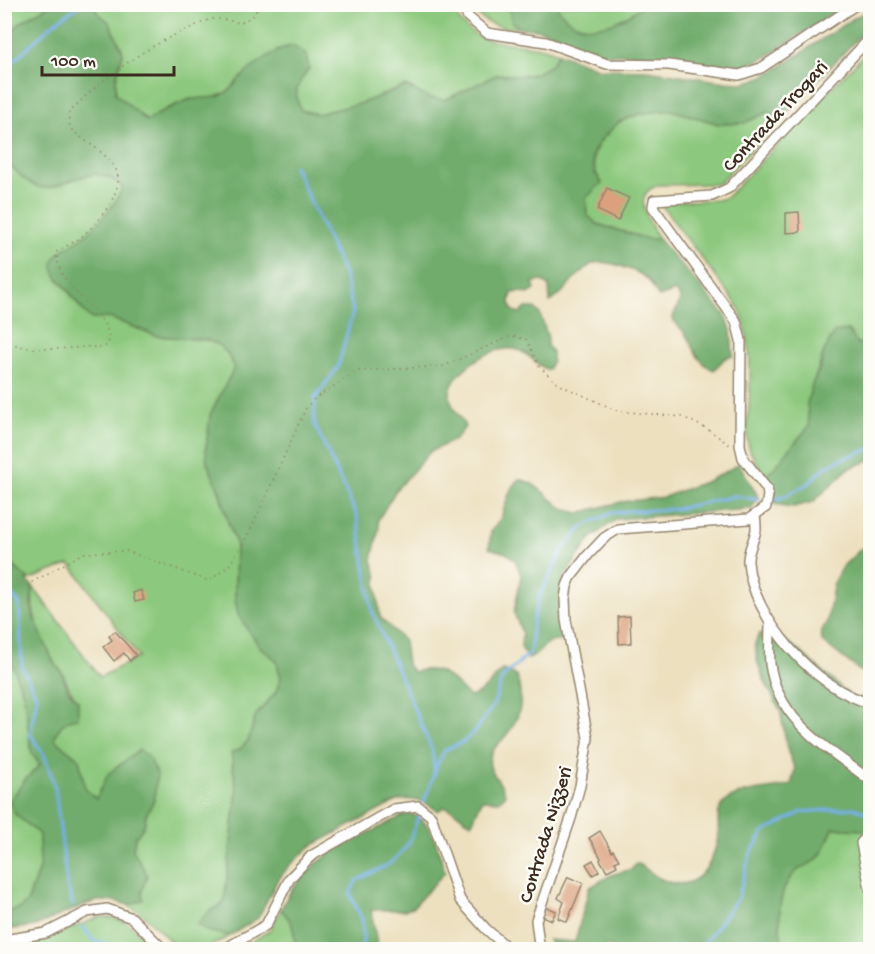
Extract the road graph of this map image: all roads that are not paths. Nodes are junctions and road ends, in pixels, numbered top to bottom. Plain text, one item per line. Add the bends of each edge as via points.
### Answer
1 (461, 4) edge
2 (857, 4) edge
3 (862, 4) edge
4 (870, 6) edge
5 (870, 38) edge
6 (755, 516) junction
7 (770, 622) junction
8 (870, 703) edge
9 (870, 780) edge
10 (870, 833) edge
11 (870, 888) edge
12 (4, 940) edge
13 (164, 950) edge
14 (223, 950) edge
15 (510, 950) edge
16 (543, 950) edge

1 - 2 street via 468,17 487,33 546,42 607,64 669,65 739,75 761,68
3 - 4 street
5 - 6 street, Contrada Trogari via 729,188 712,196 654,200 653,207 736,321 741,340 740,445 768,495 766,507
6 - 7 street via 756,529 748,560 754,589
6 - 16 street, Contrada Nizzeri via 618,529 604,538 571,577 565,599 566,620 588,738 572,818 536,920
7 - 8 street via 809,668 844,693
7 - 9 street via 770,664 779,697 794,719
10 - 11 street via 861,843
12 - 13 street via 45,933 87,912 107,909 132,918
14 - 15 street via 266,925 290,878 311,856 394,809 418,806 431,816 460,900

